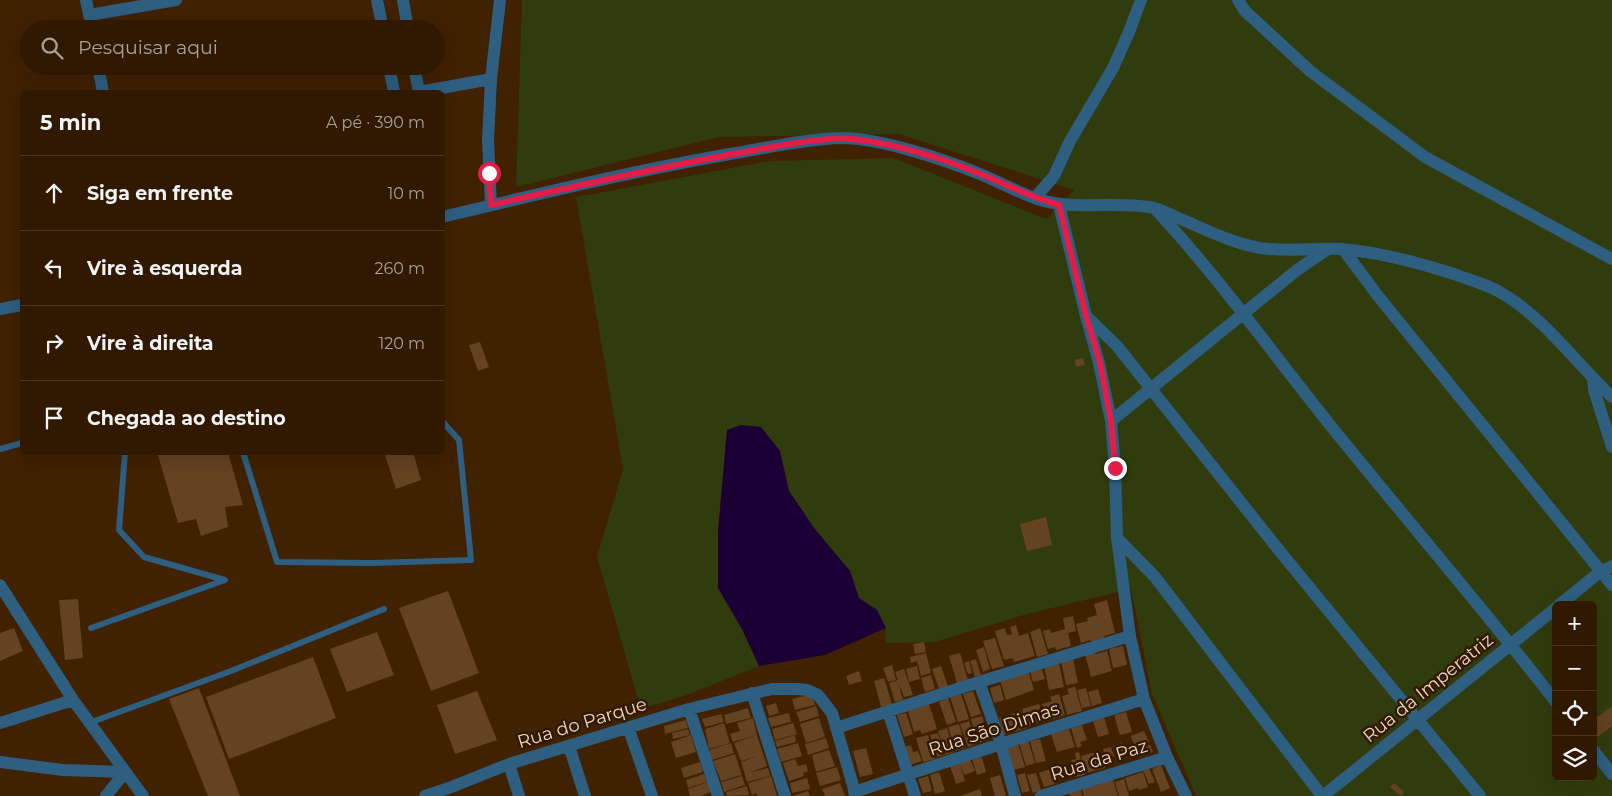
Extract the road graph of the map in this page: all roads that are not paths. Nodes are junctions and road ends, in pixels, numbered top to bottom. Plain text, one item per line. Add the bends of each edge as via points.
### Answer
1 (86, 0) edge
2 (176, 0) edge
3 (377, 0) edge
4 (404, 0) edge
5 (500, 0) edge
6 (1141, 0) edge
7 (1238, 0) edge
8 (89, 15) junction
9 (90, 20) edge
10 (380, 20) edge
11 (407, 20) edge
12 (100, 75) edge
13 (391, 75) edge
14 (416, 75) edge
15 (491, 79) junction
16 (103, 90) edge
17 (394, 90) edge
18 (419, 90) edge
19 (430, 90) edge
20 (1036, 198) junction
21 (491, 205) junction
22 (1059, 205) junction
23 (1152, 207) junction
24 (445, 216) edge
25 (1328, 249) junction
26 (1343, 249) junction
27 (1612, 259) edge
28 (20, 305) edge
29 (0, 309) edge
30 (1244, 314) junction
31 (1086, 316) junction
32 (1593, 379) junction
33 (1150, 388) junction
34 (1612, 397) edge
35 (1111, 421) junction
36 (445, 425) edge
37 (20, 444) edge
38 (1612, 447) edge
39 (0, 449) edge
40 (125, 455) edge
41 (244, 455) edge
42 (1117, 538) junction
43 (1606, 569) edge
44 (0, 585) edge
45 (1612, 585) edge
46 (1564, 601) edge
47 (384, 609) dead end
48 (1552, 611) edge
49 (91, 628) dead end
50 (1130, 636) junction
51 (1510, 644) junction
52 (979, 682) junction
53 (752, 693) junction
54 (1552, 697) edge
55 (1144, 699) junction
56 (73, 700) junction
57 (688, 709) junction
58 (888, 711) junction
59 (1417, 720) junction
60 (0, 723) edge
61 (89, 723) junction
62 (628, 726) junction
63 (836, 728) junction
64 (1000, 744) junction
65 (569, 746) junction
66 (1597, 755) edge
67 (1167, 757) junction
68 (0, 762) edge
69 (509, 764) junction
70 (125, 772) junction
71 (1612, 774) edge
72 (909, 775) junction
73 (451, 792) edge
74 (855, 794) edge
75 (106, 796) edge
76 (142, 796) edge
77 (425, 796) edge
78 (519, 796) edge
79 (585, 796) edge
80 (652, 796) edge
81 (718, 796) edge
82 (785, 796) edge
83 (915, 796) edge
84 (1015, 796) edge
85 (1041, 796) edge
86 (1186, 796) edge
87 (1323, 796) edge
88 (1480, 796) edge

1 - 8 street
2 - 8 street
3 - 10 street
4 - 11 street
5 - 15 street
6 - 20 street via 1113,68 1070,141 1054,176
7 - 27 street via 1245,11 1310,71 1425,157
8 - 9 street
12 - 16 street
13 - 17 street
14 - 18 street
15 - 19 street
15 - 21 street via 488,140
20 - 21 street via 927,156 882,144 840,138 692,161
20 - 22 street
21 - 24 street
22 - 23 street
22 - 31 street
23 - 25 street via 1234,242 1282,250
23 - 30 street
25 - 26 street
25 - 30 street via 1296,270
26 - 32 street via 1421,264 1496,289 1542,324
26 - 43 street via 1378,296
28 - 29 street
30 - 33 street
30 - 51 street via 1338,435
31 - 33 street via 1117,346
31 - 35 street via 1100,363
32 - 34 street
32 - 38 street
33 - 35 street
33 - 59 street
35 - 42 street
36 - 41 lane via 458,440 471,560 277,562
37 - 39 lane
40 - 49 lane via 118,530 144,557 225,580
42 - 50 street
42 - 87 street via 1155,577
43 - 45 street
43 - 46 street
44 - 56 street
47 - 61 lane via 231,671
48 - 51 street, Rua da Imperatriz
50 - 52 street
50 - 55 street
51 - 54 street
51 - 59 street, Rua da Imperatriz
52 - 58 street
52 - 64 street
53 - 57 street, Rua do Parque
53 - 63 street, Rua do Parque via 772,689 808,690 825,703
53 - 82 street
55 - 64 street, Rua São Dimas
55 - 67 street
56 - 60 street
56 - 61 street
57 - 62 street, Rua do Parque
57 - 81 street
58 - 63 street
58 - 72 street
59 - 87 street, Rua da Imperatriz
59 - 88 street
61 - 70 street
62 - 65 street, Rua do Parque
62 - 80 street
63 - 74 street, Rua do Parque
64 - 72 street, Rua São Dimas
64 - 84 street
65 - 69 street, Rua do Parque
65 - 79 street
66 - 71 street
67 - 85 street, Rua da Paz
67 - 86 street
68 - 70 street via 63,770
69 - 73 street, Rua do Parque
69 - 78 street
70 - 75 street
70 - 76 street
72 - 74 street, Rua São Dimas
72 - 83 street
73 - 77 street, Rua do Parque

